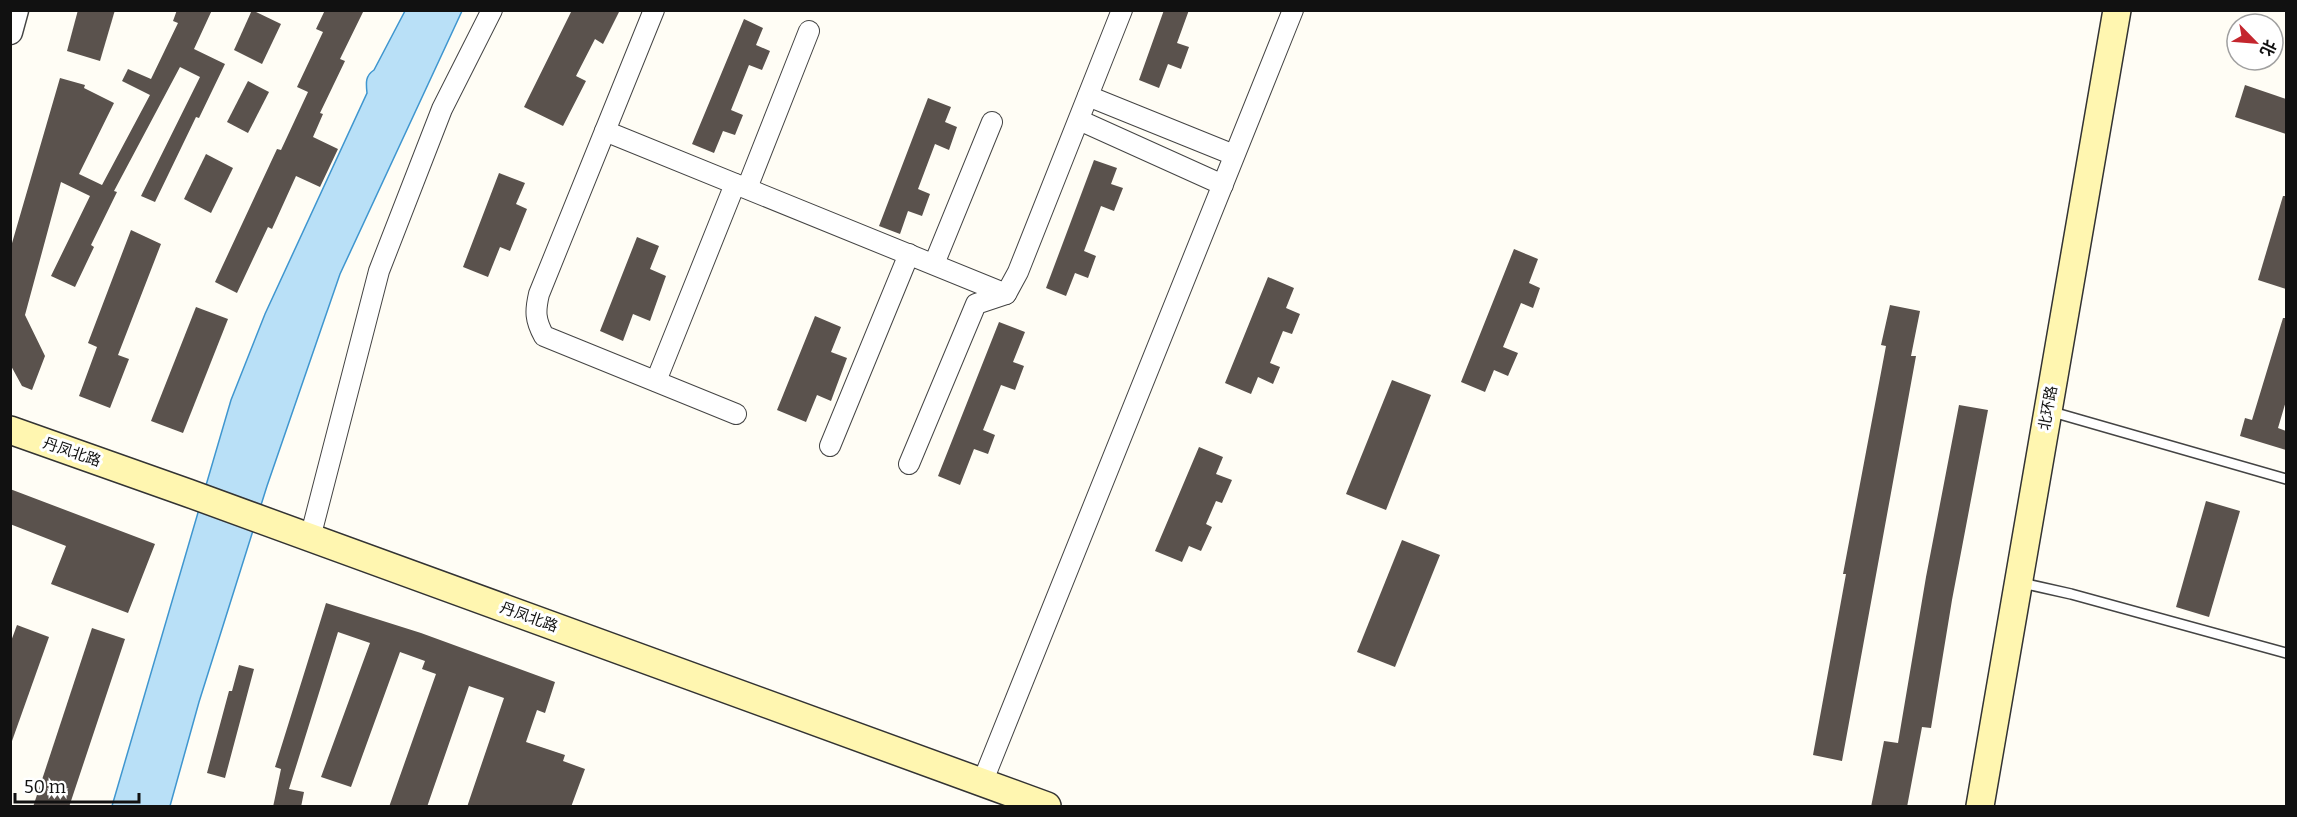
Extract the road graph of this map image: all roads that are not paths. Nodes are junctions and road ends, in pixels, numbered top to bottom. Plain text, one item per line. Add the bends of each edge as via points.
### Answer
1 (16, 10) edge
2 (492, 10) edge
3 (654, 10) edge
4 (1122, 10) edge
5 (1293, 10) edge
6 (2117, 10) edge
7 (809, 31) dead end
8 (10, 32) edge
9 (1088, 96) junction
10 (1079, 120) junction
11 (992, 122) dead end
12 (605, 131) junction
13 (1234, 155) junction
14 (1223, 184) junction
15 (741, 186) junction
16 (909, 254) junction
17 (934, 264) junction
18 (1006, 294) junction
19 (656, 381) junction
20 (2048, 411) junction
21 (736, 414) dead end
22 (10, 430) edge
23 (830, 446) dead end
24 (909, 464) dead end
25 (2286, 478) edge
26 (310, 538) junction
27 (2018, 583) junction
28 (2286, 653) edge
29 (982, 783) junction
30 (1047, 807) edge
31 (1980, 807) edge

1 - 8 street
2 - 26 street via 442,109 379,271
3 - 12 street
4 - 9 street
5 - 13 street
6 - 20 main road, 北环路
7 - 15 street
9 - 10 street
9 - 13 street
10 - 14 street
10 - 18 street
11 - 17 street
12 - 15 street
12 - 19 street via 539,294 537,323 544,336
13 - 14 street
14 - 29 street
15 - 16 street
15 - 19 street
16 - 17 street
16 - 23 street
17 - 18 street
18 - 24 street via 976,304
19 - 21 street
20 - 25 lane
20 - 27 main road, 北环路
22 - 26 main road, 丹凤北路
26 - 29 main road, 丹凤北路
27 - 28 lane
27 - 31 main road, 北环路
29 - 30 main road, 丹凤北路

